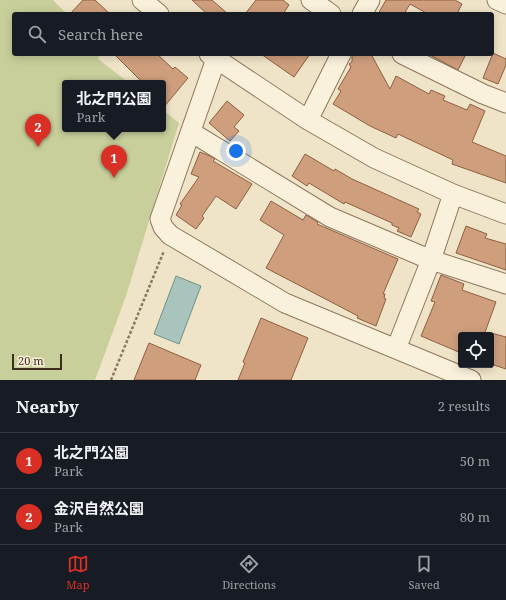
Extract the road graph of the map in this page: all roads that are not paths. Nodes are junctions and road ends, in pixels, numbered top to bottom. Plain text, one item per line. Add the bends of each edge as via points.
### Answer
1 (142, 0) edge
2 (311, 0) edge
3 (370, 0) edge
4 (497, 0) edge
5 (506, 4) edge
6 (157, 12) edge
7 (328, 12) edge
8 (363, 12) edge
9 (340, 56) edge
10 (406, 56) edge
11 (213, 57) edge
12 (506, 103) edge
13 (308, 120) junction
14 (192, 132) junction
15 (453, 194) junction
16 (506, 214) edge
17 (431, 260) junction
18 (506, 284) edge
19 (396, 349) junction
20 (471, 380) edge

1 - 6 street
2 - 7 street
3 - 8 street
4 - 5 street
9 - 13 street
10 - 12 street
11 - 13 street
11 - 14 street
13 - 15 street via 374,158
14 - 17 street via 330,217
14 - 19 street via 160,219 162,227 170,235 285,303
15 - 16 street
15 - 17 street
17 - 18 street
17 - 19 street
19 - 20 street

